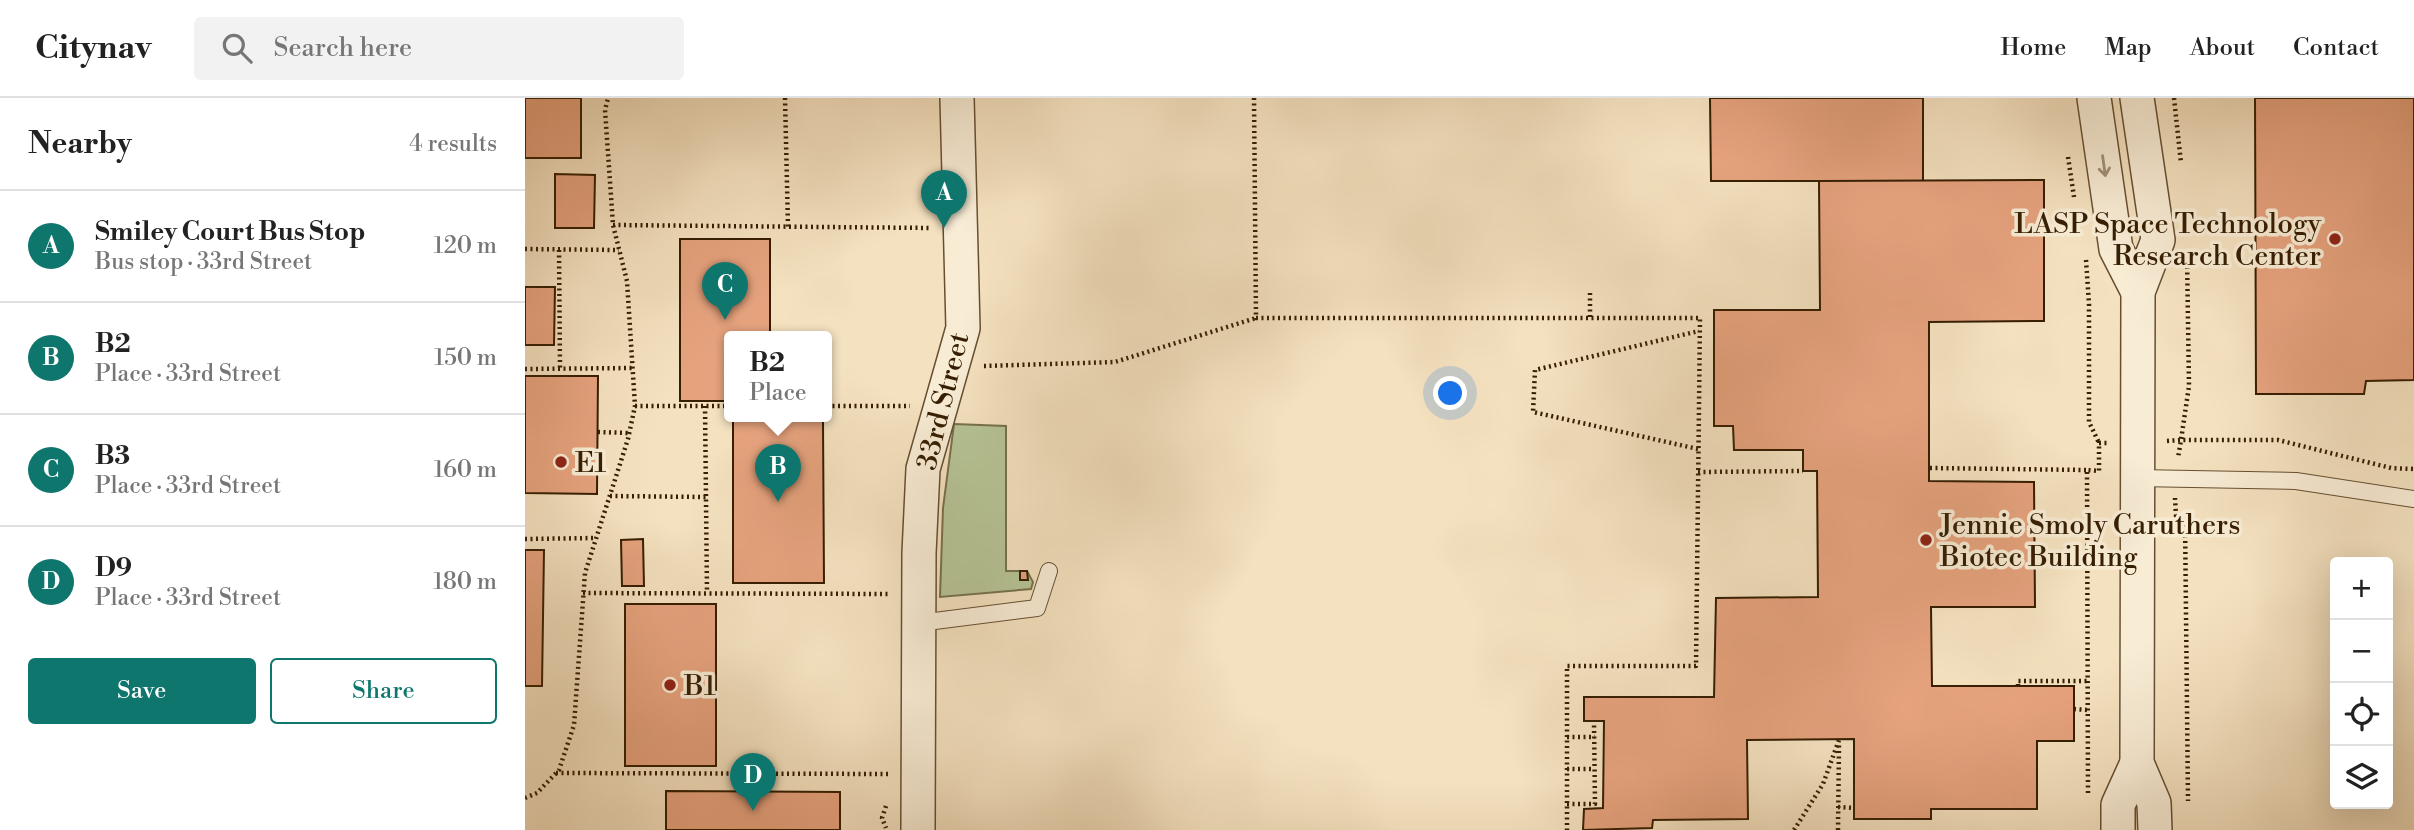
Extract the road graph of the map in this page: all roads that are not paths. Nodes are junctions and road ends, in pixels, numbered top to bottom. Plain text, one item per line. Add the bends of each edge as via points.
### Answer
1 (957, 98) edge
2 (2094, 98) edge
3 (2137, 98) edge
4 (2138, 292) junction
5 (2137, 478) junction
6 (2414, 499) edge
7 (1049, 571) dead end
8 (919, 609) junction
9 (2137, 763) junction
10 (918, 830) edge
11 (2118, 830) edge
12 (2155, 830) edge

1 - 8 street, 33rd Street via 963,328 923,469
2 -> 4 street via 2116,249
3 - 4 street via 2158,240
4 - 5 street
5 - 6 lane via 2296,481
5 - 9 street
7 - 8 lane via 1037,608
8 - 10 street, 33rd Street
9 - 11 street via 2118,805
9 - 12 street via 2154,803

